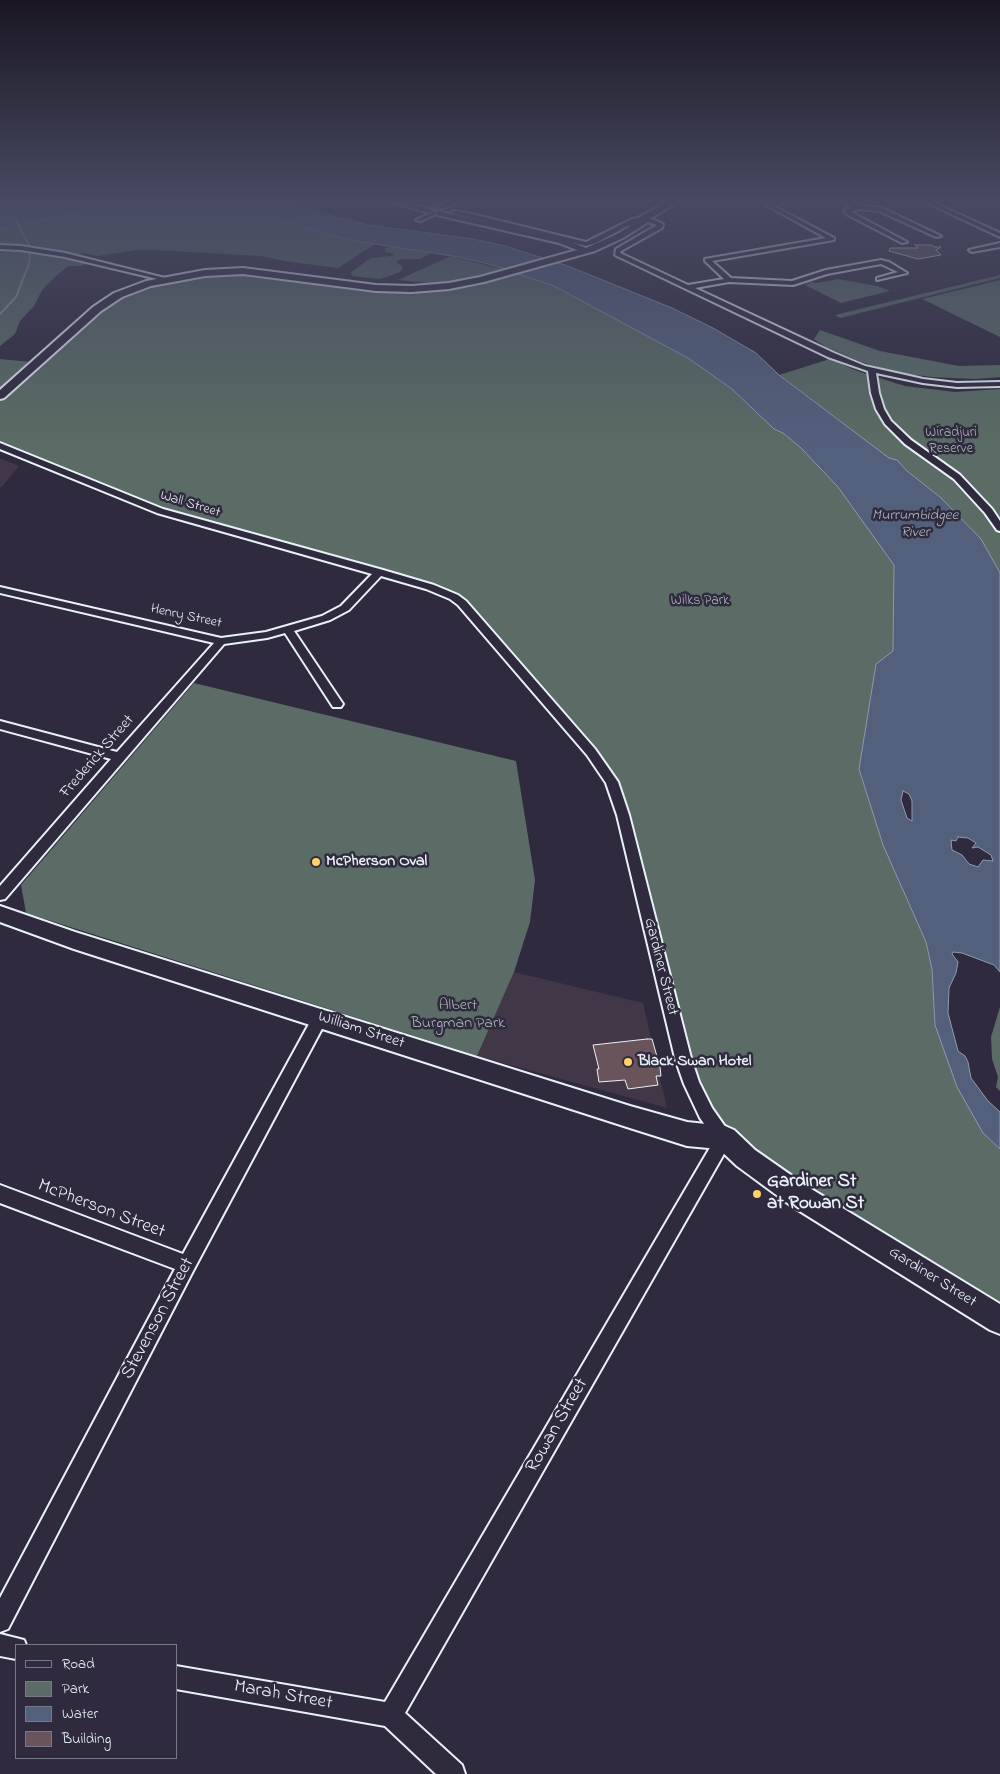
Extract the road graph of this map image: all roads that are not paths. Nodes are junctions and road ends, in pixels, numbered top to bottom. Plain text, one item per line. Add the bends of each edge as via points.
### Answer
1 (157, 282) edge
2 (324, 282) edge
3 (473, 282) edge
4 (678, 282) edge
5 (719, 282) edge
6 (767, 282) edge
7 (797, 282) edge
8 (689, 287) junction
9 (872, 371) junction
10 (1000, 384) edge
11 (0, 396) edge
12 (0, 446) edge
13 (1000, 528) edge
14 (379, 572) junction
15 (0, 590) edge
16 (288, 630) junction
17 (221, 641) junction
18 (337, 704) dead end
19 (0, 725) edge
20 (119, 757) junction
21 (0, 895) edge
22 (0, 914) edge
23 (320, 1018) junction
24 (725, 1138) junction
25 (0, 1194) edge
26 (187, 1265) junction
27 (1000, 1320) edge
28 (0, 1622) edge
29 (0, 1645) edge
30 (15, 1648) edge
31 (178, 1677) edge
32 (391, 1714) junction
33 (453, 1774) edge

1 - 11 main road via 111,300 89,316
2 - 3 main road via 412,289
4 - 8 street
5 - 8 street
6 - 7 street
8 - 9 street via 831,355
9 - 10 street via 942,384
9 - 13 street via 874,393 888,422 908,442 957,477 985,506
12 - 14 street, Wall Street via 160,511
14 - 16 street, Henry Street via 336,614
14 - 24 street, Gardiner Street via 443,592 462,603 604,768 619,798 686,1067 706,1112
15 - 17 street, Henry Street
16 - 17 street, Henry Street
16 - 18 street
17 - 20 street, Frederick Street
19 - 20 street
20 - 21 street, Frederick Street
22 - 23 main road, William Street
23 - 24 main road, William Street via 639,1120 687,1134
23 - 26 street, Stevenson Street
24 - 27 main road, Gardiner Street via 791,1191
24 - 32 street, Rowan Street
25 - 26 street, McPherson Street
26 - 28 street, Stevenson Street
29 - 30 street
31 - 32 street, Marah Street
32 - 33 street

